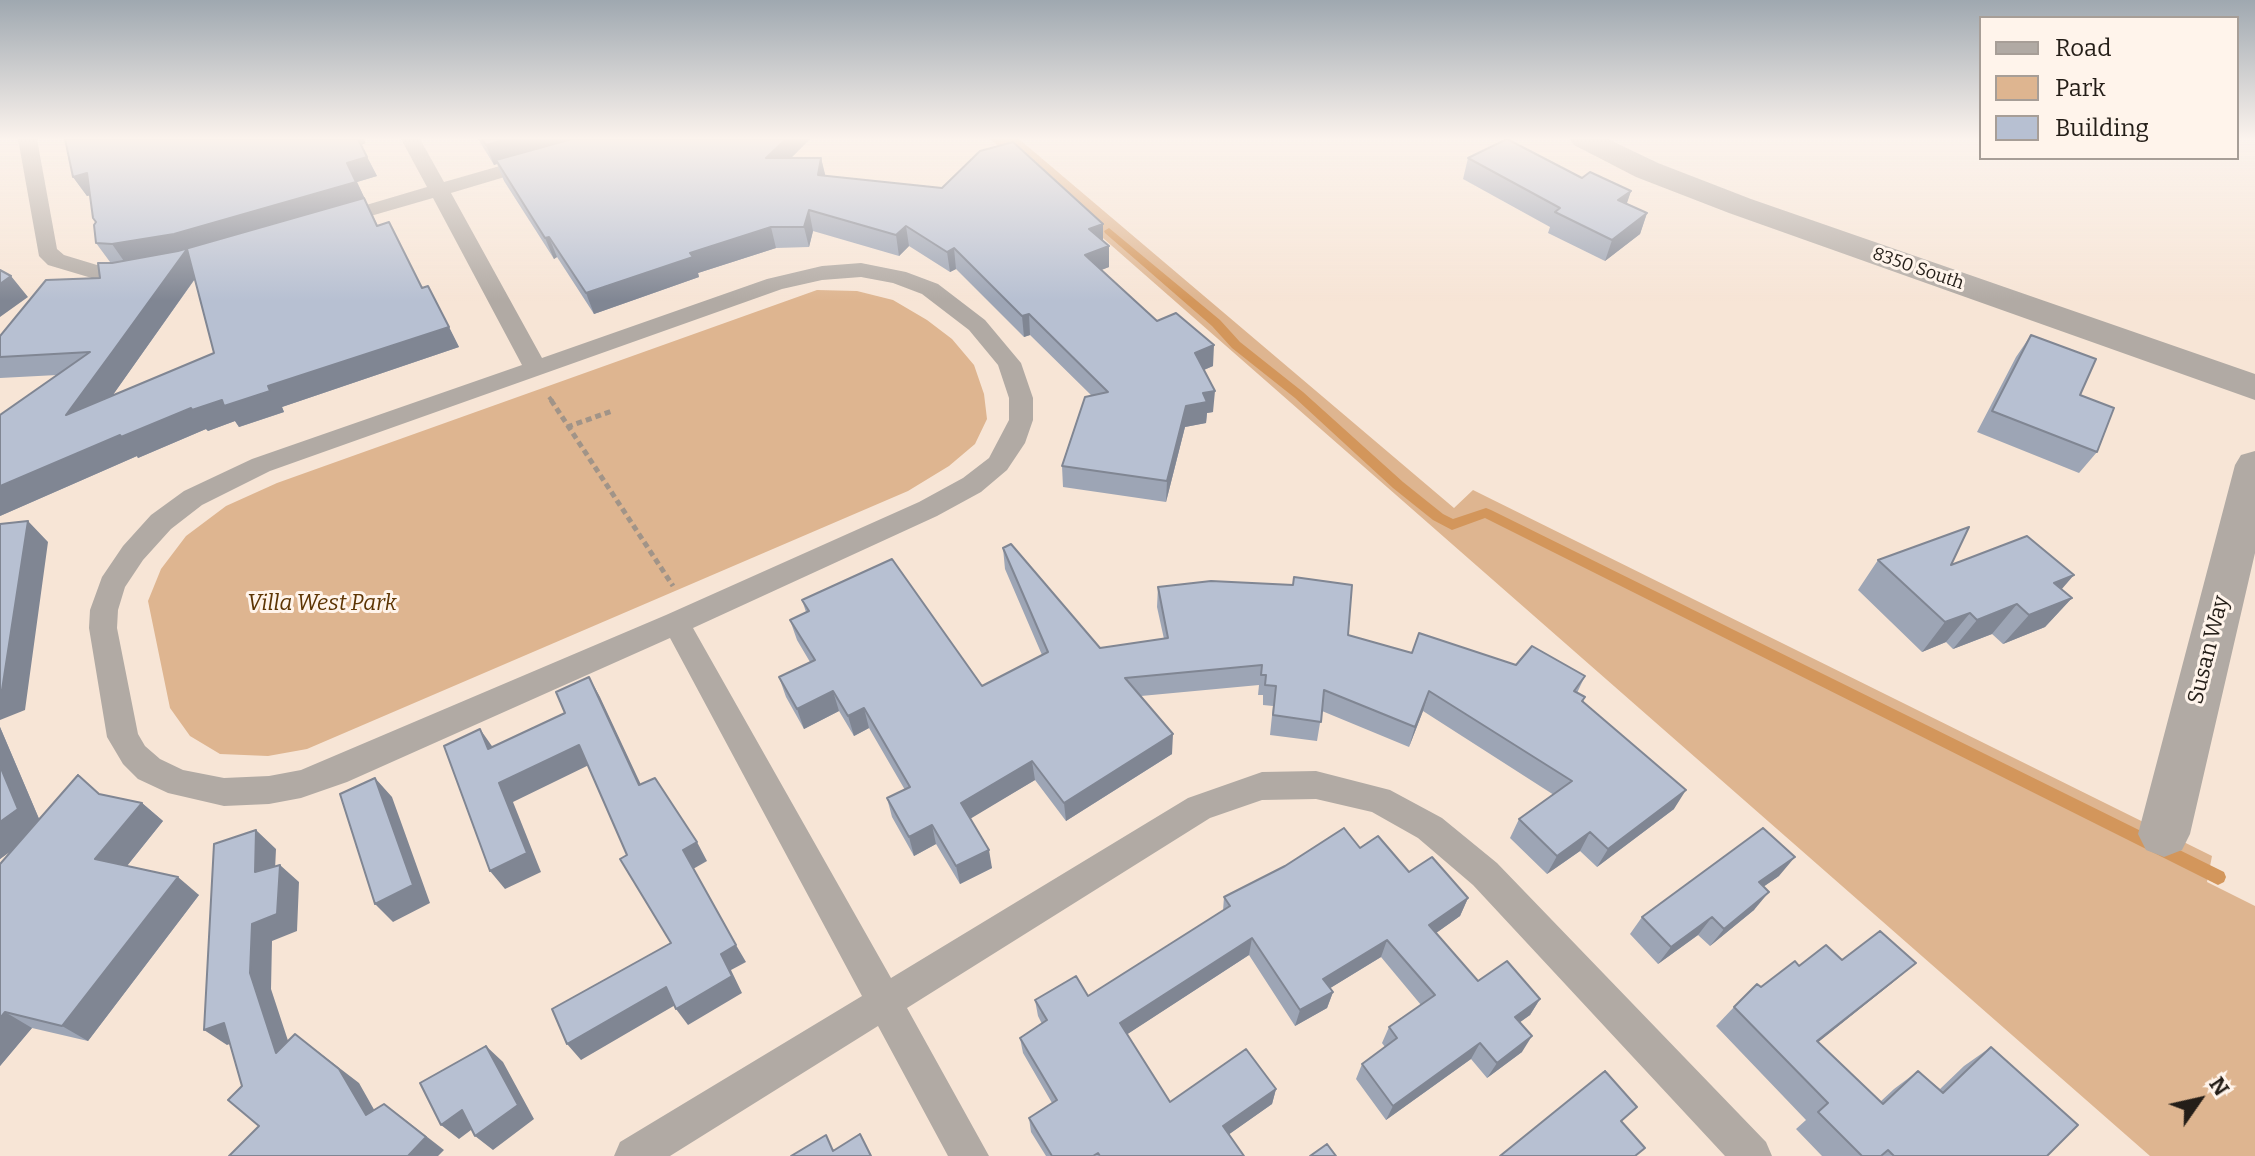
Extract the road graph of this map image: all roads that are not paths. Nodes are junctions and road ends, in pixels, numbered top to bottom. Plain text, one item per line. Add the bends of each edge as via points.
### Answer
1 (37, 193) edge
2 (429, 193) edge
3 (441, 193) edge
4 (1706, 193) edge
5 (323, 224) edge
6 (155, 271) edge
7 (536, 369) junction
8 (2255, 388) edge
9 (2255, 465) edge
10 (676, 623) junction
11 (2164, 834) dead end
12 (885, 1002) junction
13 (634, 1156) edge
14 (969, 1156) edge
15 (1752, 1156) edge

1 - 6 lane via 47,251 56,260 95,272
2 - 5 lane
3 - 7 lane
4 - 8 street, 8350 South
7 - 10 lane via 775,284 861,270 930,289 977,325 1009,363 1021,398 1021,420 998,464 972,485
7 - 10 lane via 250,469 193,498 161,522 112,585 104,610 123,737 149,769 179,783 224,792 301,784
9 - 11 street, Susan Way
10 - 12 lane
12 - 13 lane
12 - 14 lane
12 - 15 lane via 1199,808 1262,786 1316,785 1379,800 1430,828 1485,874

